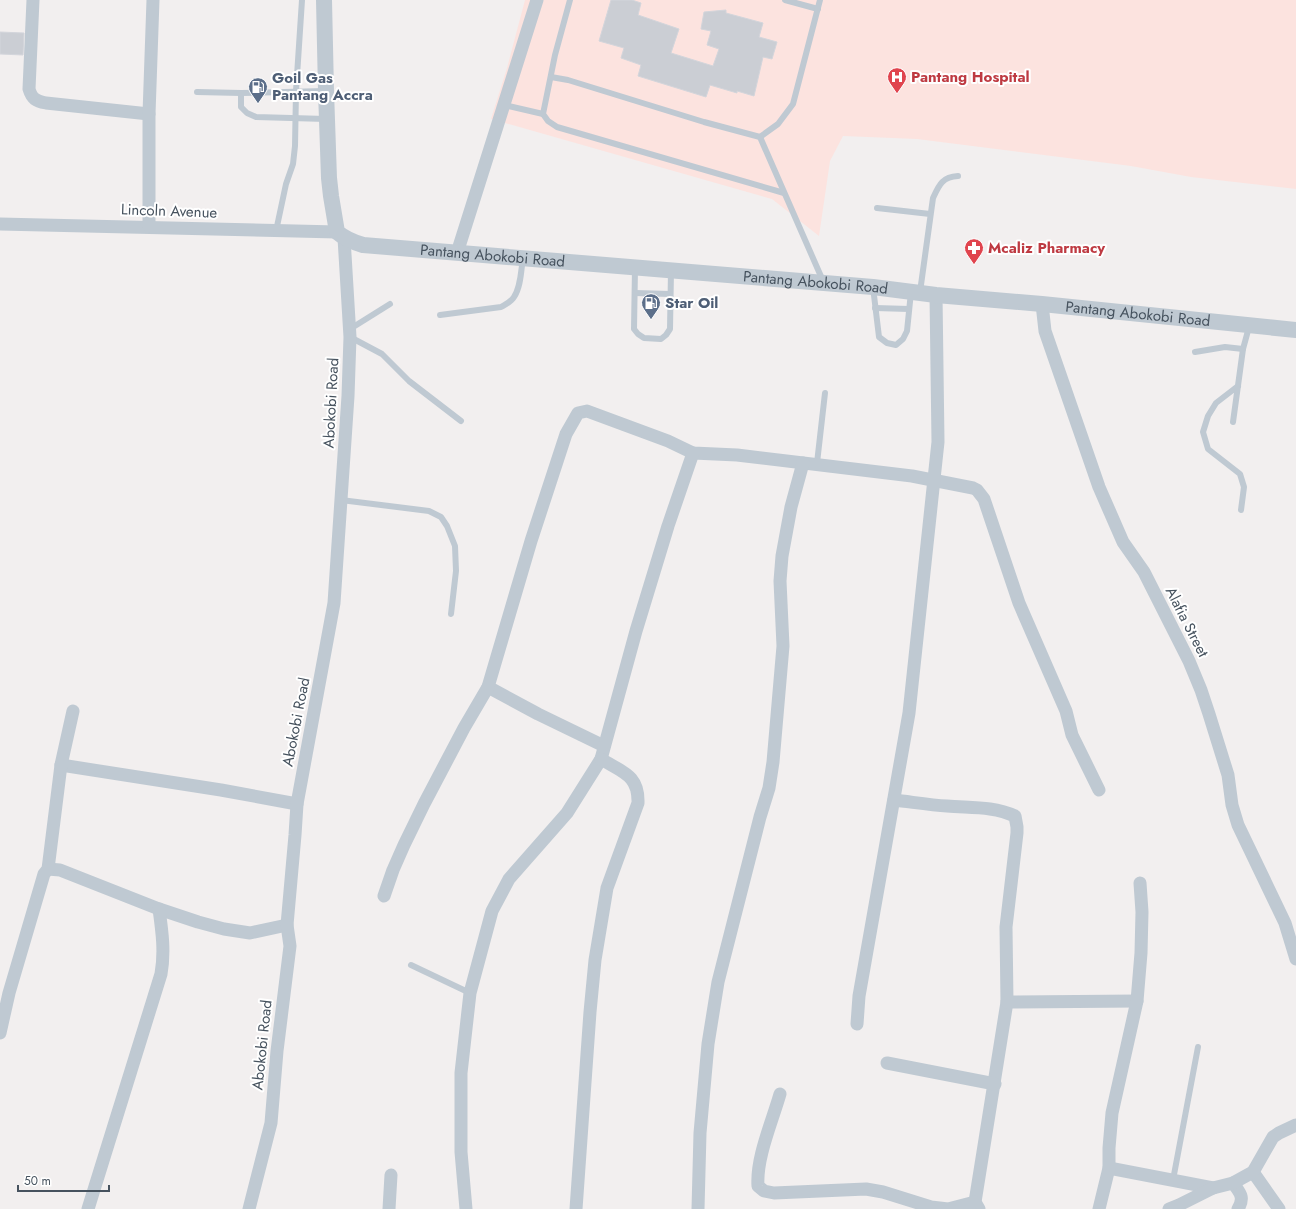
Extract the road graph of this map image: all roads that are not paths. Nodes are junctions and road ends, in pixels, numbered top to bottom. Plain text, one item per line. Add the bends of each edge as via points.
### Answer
1 (33, 0) edge
2 (153, 0) edge
3 (302, 0) edge
4 (324, 0) edge
5 (537, 0) edge
6 (570, 0) edge
7 (785, 0) edge
8 (820, 0) edge
9 (818, 9) junction
10 (551, 77) junction
11 (296, 91) junction
12 (326, 91) junction
13 (197, 92) dead end
14 (241, 93) junction
15 (504, 105) junction
16 (149, 114) junction
17 (543, 114) junction
18 (296, 118) junction
19 (327, 119) junction
20 (760, 138) junction
21 (958, 176) dead end
22 (784, 194) junction
23 (877, 208) dead end
24 (930, 214) junction
25 (0, 224) edge
26 (149, 226) junction
27 (276, 231) junction
28 (340, 235) junction
29 (457, 253) junction
30 (523, 258) junction
31 (635, 268) junction
32 (671, 271) junction
33 (824, 284) junction
34 (873, 287) junction
35 (915, 292) junction
36 (635, 293) junction
37 (670, 294) junction
38 (936, 295) junction
39 (390, 304) dead end
40 (1042, 304) junction
41 (875, 308) junction
42 (909, 309) junction
43 (440, 315) dead end
44 (1250, 325) junction
45 (1296, 330) edge
46 (350, 333) junction
47 (1243, 349) junction
48 (1194, 352) dead end
49 (1238, 386) junction
50 (825, 393) dead end
51 (461, 421) dead end
52 (1233, 422) dead end
53 (692, 453) junction
54 (803, 463) junction
55 (817, 463) junction
56 (934, 479) junction
57 (341, 500) junction
58 (1241, 510) dead end
59 (451, 614) dead end
60 (488, 687) junction
61 (73, 711) dead end
62 (602, 753) junction
63 (61, 765) junction
64 (1099, 790) dead end
65 (894, 800) junction
66 (297, 804) junction
67 (48, 869) junction
68 (1140, 883) dead end
69 (384, 896) dead end
70 (159, 909) junction
71 (287, 925) junction
72 (1296, 959) edge
73 (411, 965) dead end
74 (5, 992) edge
75 (470, 993) junction
76 (1137, 1001) junction
77 (1007, 1002) junction
78 (857, 1024) dead end
79 (0, 1033) edge
80 (1198, 1047) dead end
81 (887, 1063) dead end
82 (995, 1084) junction
83 (780, 1094) dead end
84 (1296, 1125) edge
85 (1109, 1168) junction
86 (1253, 1172) junction
87 (391, 1175) dead end
88 (1173, 1180) junction
89 (1233, 1183) junction
90 (1213, 1188) junction
91 (977, 1205) edge
92 (88, 1209) edge
93 (249, 1209) edge
94 (389, 1209) edge
95 (466, 1209) edge
96 (576, 1209) edge
97 (698, 1209) edge
98 (1099, 1209) edge
99 (1169, 1209) edge
100 (1238, 1209) edge
101 (1279, 1209) edge

1 - 16 street via 29,89 31,97 46,103
2 - 16 street
3 - 11 lane
4 - 12 street
5 - 15 street
6 - 10 lane
7 - 9 lane
8 - 9 lane
9 - 20 lane via 792,104 778,124
10 - 17 lane
10 - 20 lane
11 - 12 lane
11 - 14 lane
11 - 18 lane
12 - 19 street
13 - 14 lane
14 - 18 lane via 241,108 247,113 256,117
15 - 17 lane
15 - 29 street
16 - 26 street
17 - 22 lane via 557,127
18 - 19 lane
18 - 27 lane via 293,164
19 - 28 street via 331,196
20 - 22 lane
21 - 24 lane via 943,180 933,198
22 - 33 lane
23 - 24 lane
24 - 35 lane
25 - 26 street, Lincoln Avenue
26 - 27 street, Lincoln Avenue
27 - 28 street, Lincoln Avenue
28 - 29 street, Pantang Abokobi Road via 363,245
28 - 46 street, Abokobi Road
29 - 30 street, Pantang Abokobi Road
30 - 31 street, Pantang Abokobi Road
30 - 43 lane via 518,288 510,302 501,307
31 - 32 street, Pantang Abokobi Road
31 - 36 lane
32 - 33 street, Pantang Abokobi Road
32 - 37 lane
33 - 34 street, Pantang Abokobi Road
34 - 35 street, Pantang Abokobi Road
34 - 41 lane
35 - 38 street, Pantang Abokobi Road
35 - 42 lane
36 - 37 lane
36 - 37 lane via 634,329 644,338 661,339 670,329
38 - 40 street, Pantang Abokobi Road
38 - 56 street via 938,442
39 - 46 lane
40 - 44 street, Pantang Abokobi Road
40 - 72 street, Alafia Street via 1045,331 1100,487 1123,542 1144,572 1189,661 1210,714 1228,775 1238,825 1285,923
41 - 42 lane
41 - 42 lane via 879,337 887,343 896,344 903,339 907,331
44 - 45 street, Pantang Abokobi Road
44 - 47 lane
46 - 51 lane via 382,354 409,381
46 - 57 street, Abokobi Road
47 - 48 lane via 1225,347
47 - 49 lane
49 - 52 lane
49 - 58 lane via 1216,403 1203,432 1208,449 1240,474 1244,487
50 - 55 lane
53 - 54 street via 737,455
53 - 60 street via 668,441 587,411 578,413 566,434
53 - 62 street via 668,526
54 - 55 street
54 - 97 street via 782,556 780,581 783,646 769,788 718,982 708,1044 700,1133
55 - 56 street
56 - 64 street via 973,488 981,495 1019,603 1066,712 1072,735
56 - 65 street via 909,713
57 - 59 lane via 429,511 441,517 455,546 456,571
57 - 66 street, Abokobi Road via 334,603
60 - 62 street
60 - 69 street via 424,804 393,870
61 - 63 street
62 - 75 street via 567,813 506,884 492,911
62 - 96 street via 634,780 638,803 607,888 595,960
63 - 66 street
63 - 67 street
65 - 77 street via 979,807 1015,816 1018,827 1006,928
65 - 78 street via 859,996
66 - 71 street, Abokobi Road
67 - 70 street via 60,870
67 - 74 street via 44,874
68 - 76 street via 1141,953
70 - 71 street via 239,932 250,933
70 - 92 street via 164,946 161,974
71 - 93 street, Abokobi Road via 290,946 271,1123
73 - 75 lane
74 - 79 street
75 - 95 street via 461,1072 461,1152
76 - 77 street
76 - 85 street via 1112,1113
77 - 82 street
80 - 88 lane
81 - 82 street
82 - 91 street
83 - 91 street via 763,1150 758,1177 758,1186 764,1191 774,1194 866,1189 931,1207 948,1209
84 - 86 street via 1273,1137
85 - 88 street
85 - 98 street
86 - 89 street
86 - 101 street
87 - 94 street
88 - 90 street
89 - 90 street
89 - 100 street via 1242,1197
90 - 99 street

